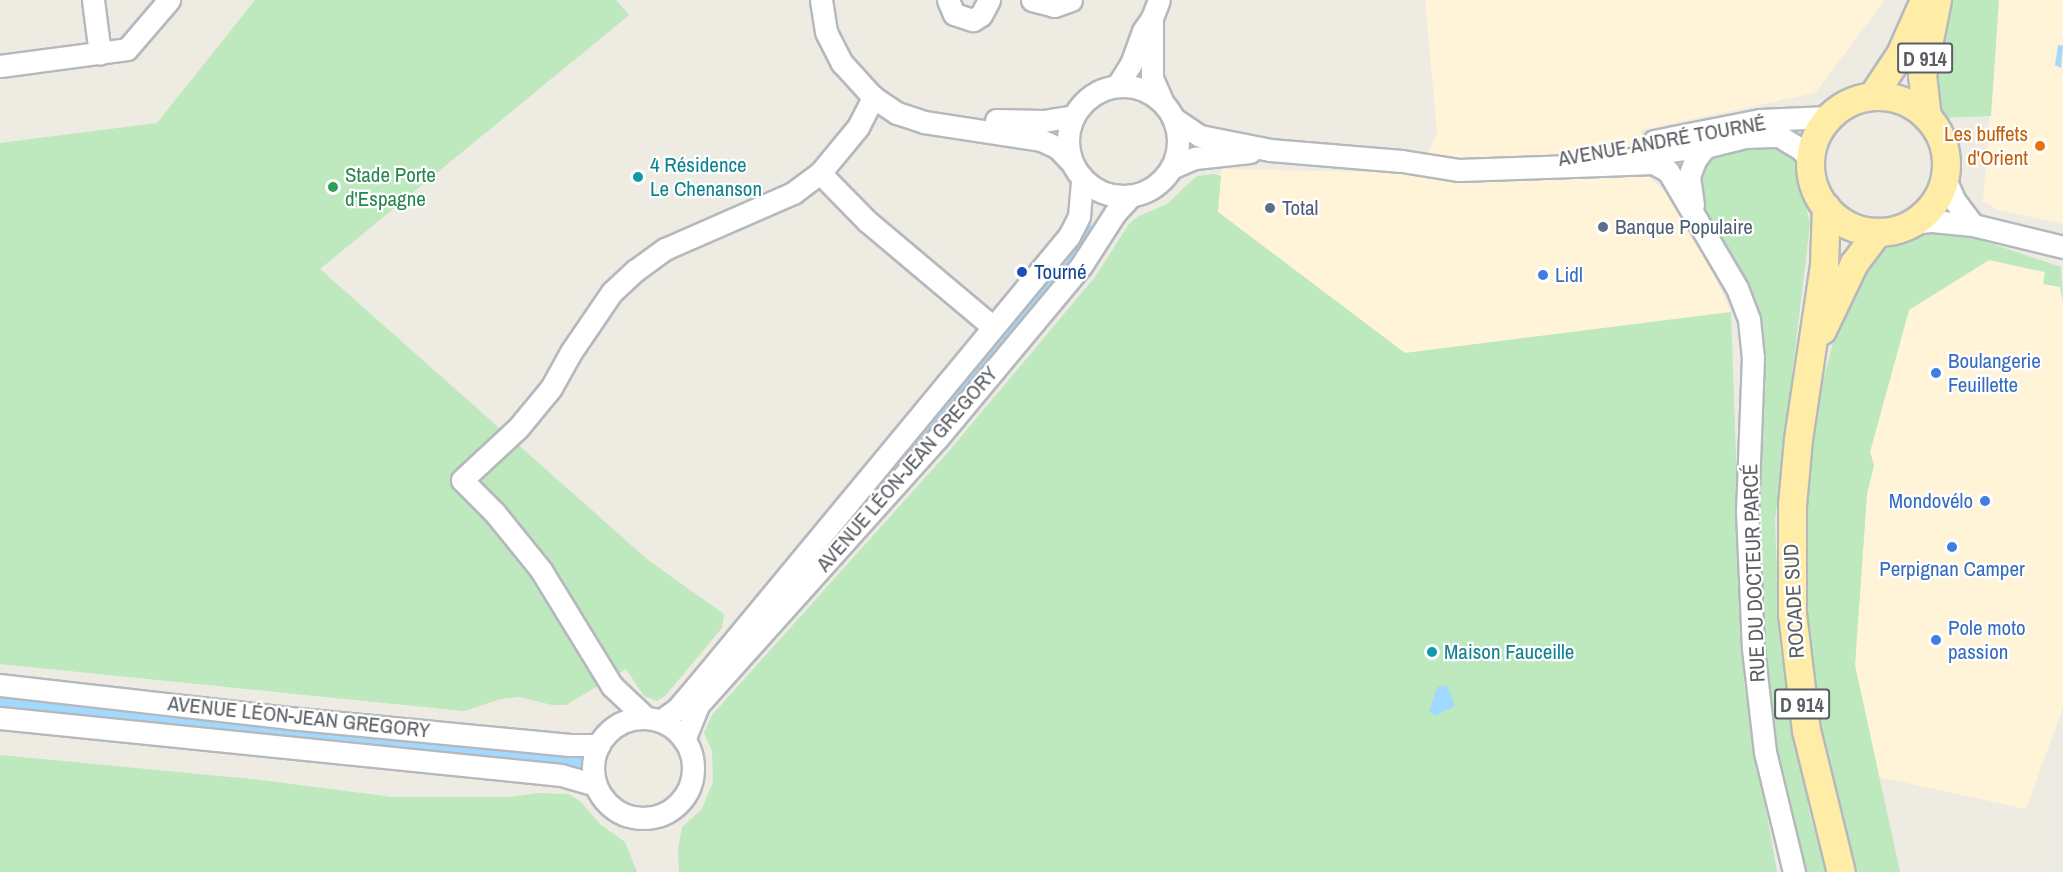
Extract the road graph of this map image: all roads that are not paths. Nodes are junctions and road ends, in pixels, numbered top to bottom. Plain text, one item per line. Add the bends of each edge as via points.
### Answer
1 (93, 0) edge
2 (169, 0) edge
3 (821, 0) edge
4 (832, 0) edge
5 (948, 0) edge
6 (989, 0) edge
7 (1032, 0) edge
8 (1071, 0) edge
9 (1924, 0) edge
10 (1937, 0) edge
11 (1156, 9) edge
12 (100, 54) junction
13 (0, 66) edge
14 (1116, 86) junction
15 (1872, 96) junction
16 (873, 97) junction
17 (1168, 110) junction
18 (1073, 116) junction
19 (1828, 117) junction
20 (1927, 117) junction
21 (1760, 120) junction
22 (1705, 147) junction
23 (1270, 150) junction
24 (1676, 150) junction
25 (1810, 161) junction
26 (1531, 165) junction
27 (1601, 165) junction
28 (1172, 168) junction
29 (1077, 171) junction
30 (1668, 171) junction
31 (820, 173) junction
32 (1945, 179) junction
33 (1131, 196) junction
34 (1826, 207) junction
35 (1694, 212) junction
36 (1912, 223) junction
37 (1973, 225) junction
38 (1877, 232) junction
39 (2063, 248) edge
40 (993, 327) junction
41 (1809, 362) junction
42 (0, 685) edge
43 (612, 686) junction
44 (0, 718) edge
45 (653, 720) junction
46 (603, 739) junction
47 (684, 740) junction
48 (596, 785) junction
49 (1794, 872) edge
50 (1841, 872) edge

1 - 12 street
2 - 12 street via 127,49
3 - 16 street via 826,32 842,63
4 - 18 street via 837,28 851,57 871,81 896,101 925,111 1002,121
5 - 6 street via 954,14 973,20 981,15
7 - 8 street via 1054,6
9 - 15 main road, D 914 via 1900,54
10 - 20 main road, D 914 via 1922,75
11 - 14 street via 1131,64
11 - 17 street via 1152,78
12 - 13 street
14 - 17 street via 1134,86 1150,93
14 - 18 street via 1084,101
15 - 19 main road via 1847,103
15 - 20 main road via 1904,100
16 - 29 street via 897,113 924,123 1041,140 1058,148
16 - 31 street via 858,127
17 - 23 street, AVENUE ANDRÉ TOURNÉ via 1200,135
17 - 28 street via 1178,134
18 - 29 street via 1068,147
19 - 21 street, AVENUE ANDRÉ TOURNÉ
19 - 25 main road via 1816,136
20 - 32 main road via 1944,145
21 - 24 street via 1690,139
21 - 26 street, AVENUE ANDRÉ TOURNÉ
22 - 24 street, AVENUE ANDRÉ TOURNÉ
22 - 25 street, AVENUE ANDRÉ TOURNÉ via 1745,137 1779,136 1802,150
22 - 35 street, RUE DU DOCTEUR PARCÉ via 1689,176
23 - 26 street, AVENUE ANDRÉ TOURNÉ via 1402,161 1431,156 1508,166
23 - 28 street, AVENUE ANDRÉ TOURNÉ via 1195,158
24 - 27 street, AVENUE ANDRÉ TOURNÉ
24 - 30 street
25 - 34 main road via 1813,183
26 - 27 street, AVENUE ANDRÉ TOURNÉ
27 - 30 street via 1653,163
28 - 33 street via 1154,186
29 - 33 street via 1096,189
29 - 40 street, AVENUE LÉON-JEAN GREGORY via 1079,216 1069,236
30 - 35 street, RUE DU DOCTEUR PARCÉ
31 - 40 street via 867,221
31 - 43 street via 794,193 665,249 636,270 612,292 550,388 518,428 462,480 541,570
32 - 36 main road via 1934,204
32 - 37 street
33 - 47 street, AVENUE LÉON-JEAN GREGORY via 1115,213 1081,266 936,440 698,705
34 - 38 main road via 1851,226
34 - 41 main road, D 914 via 1824,265
35 - 49 street, RUE DU DOCTEUR PARCÉ via 1737,288 1749,320 1753,357 1747,511 1753,648 1764,752
36 - 37 street
36 - 38 main road
37 - 39 street
38 - 41 main road, D 914 via 1854,263
40 - 45 street, AVENUE LÉON-JEAN GREGORY via 677,709
41 - 50 main road, ROCADE SUD / D 914 via 1792,505 1792,613 1806,730
42 - 46 street, AVENUE LÉON-JEAN GREGORY via 570,745
43 - 45 street
43 - 46 street
44 - 48 street, AVENUE LÉON-JEAN GREGORY via 561,775
45 - 46 street via 632,719
45 - 47 street via 674,729
46 - 48 street via 594,758
47 - 48 street via 691,756 688,789 679,803 665,813 649,818 617,811 604,800

